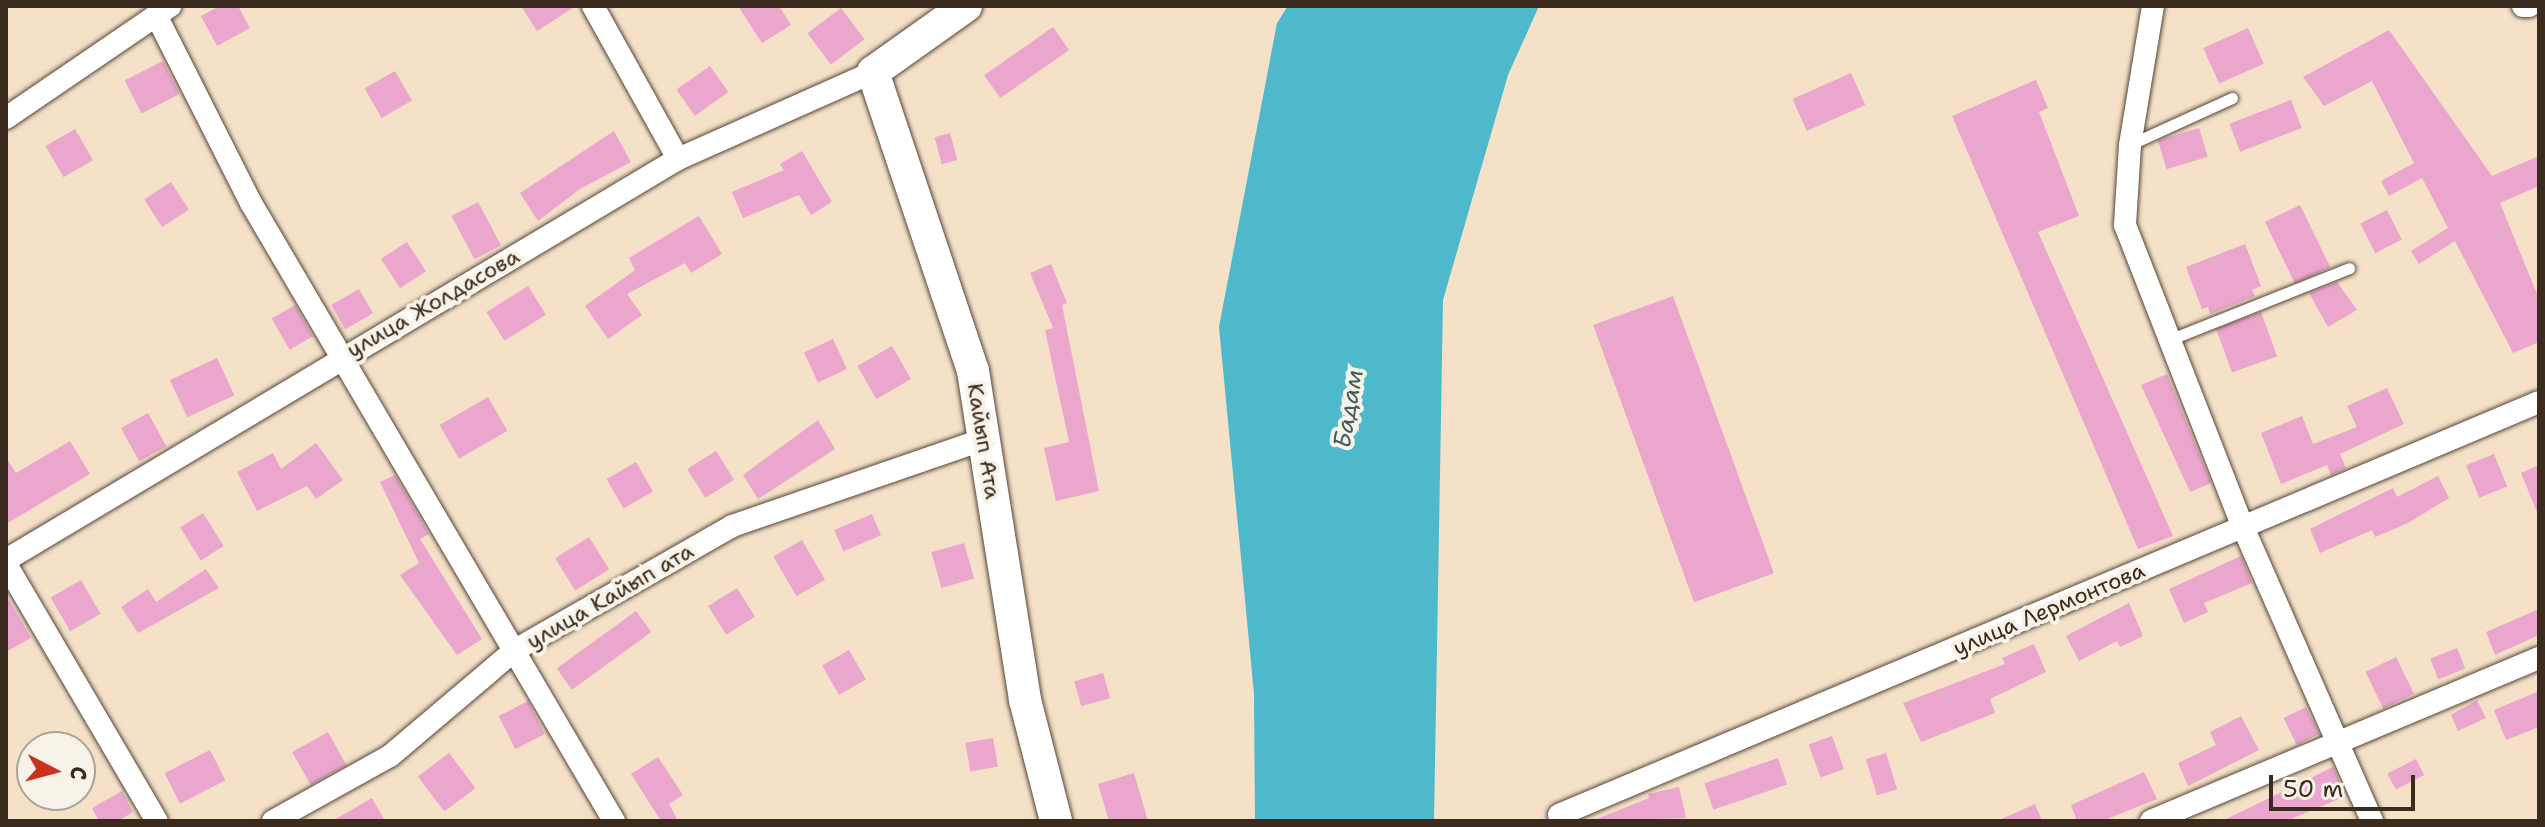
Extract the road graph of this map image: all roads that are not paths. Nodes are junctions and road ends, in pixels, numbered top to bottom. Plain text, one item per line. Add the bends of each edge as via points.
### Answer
1 (593, 6) edge
2 (966, 6) edge
3 (2153, 6) edge
4 (160, 9) edge
5 (873, 72) junction
6 (2232, 98) dead end
7 (6, 118) edge
8 (2130, 145) junction
9 (678, 159) junction
10 (2349, 268) dead end
11 (2166, 341) junction
12 (343, 356) junction
13 (2539, 402) edge
14 (984, 439) junction
15 (2243, 527) junction
16 (6, 562) edge
17 (515, 650) junction
18 (2539, 658) edge
19 (2338, 743) junction
20 (1559, 815) dead end
21 (1052, 820) edge
22 (157, 821) edge
23 (273, 821) edge
24 (614, 821) edge
25 (2151, 821) edge
26 (2372, 821) edge

1 - 9 street
2 - 5 street
3 - 8 street
4 - 7 street
4 - 12 street via 251,203
5 - 9 street, улица Жолдасова
5 - 14 street, Кайып Ата via 973,371
6 - 8 lane
8 - 11 street via 2125,225
9 - 12 street, улица Жолдасова
10 - 11 lane
11 - 15 street
12 - 16 street, улица Жолдасова
12 - 17 street
13 - 15 street, улица Лермонтова
14 - 17 street, улица Кайып ата via 732,526
14 - 21 street, Кайып Ата via 1025,700
15 - 19 street
15 - 20 street, улица Лермонтова
16 - 22 street
17 - 23 street, улица Кайып ата via 390,756
17 - 24 street
18 - 19 street
19 - 25 street
19 - 26 street

